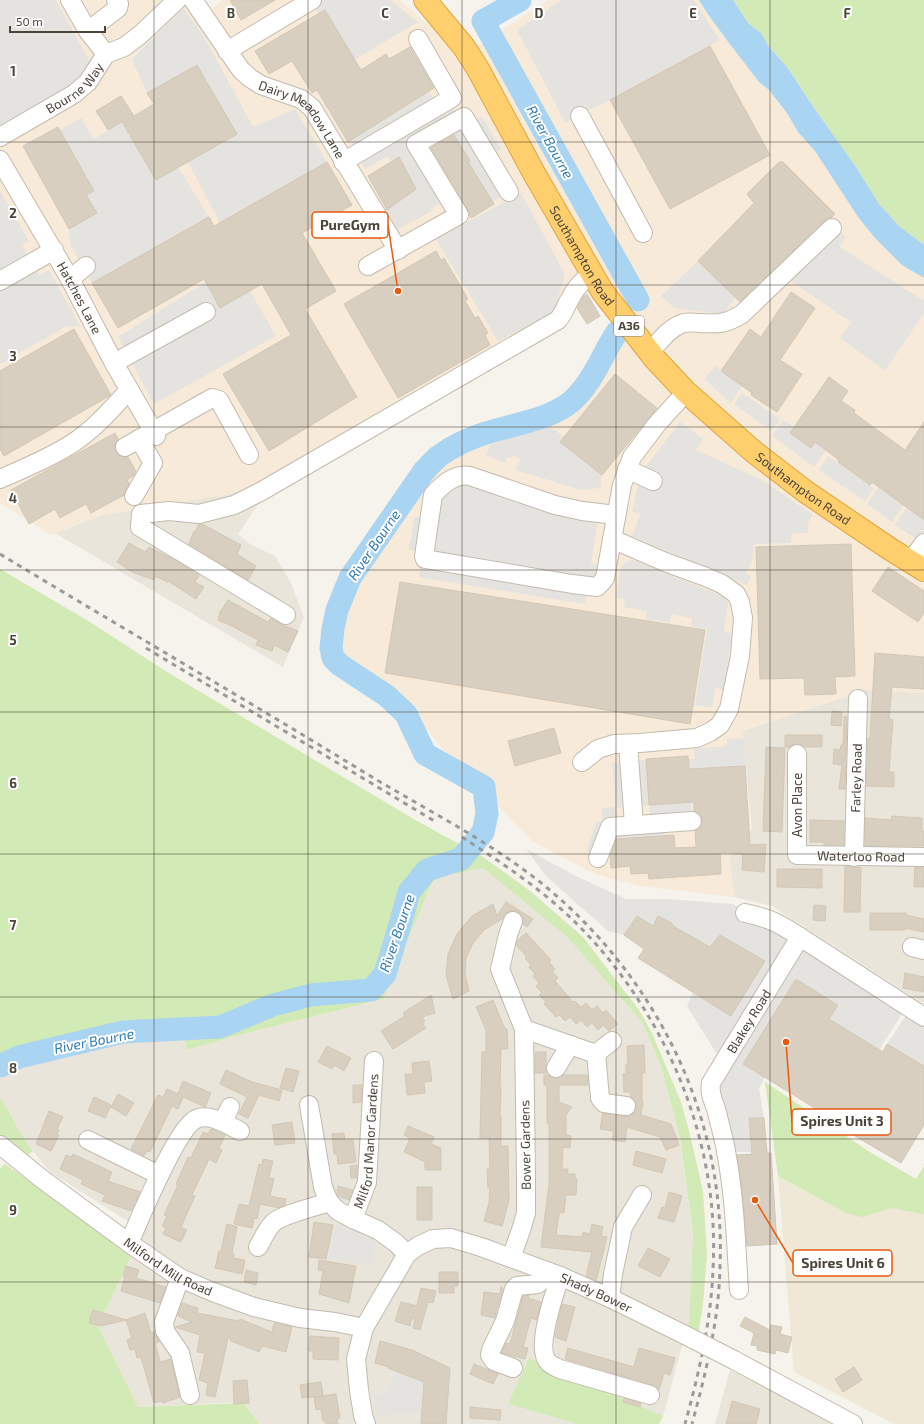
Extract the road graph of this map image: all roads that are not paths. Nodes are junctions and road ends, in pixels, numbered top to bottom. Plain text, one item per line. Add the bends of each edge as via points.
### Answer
1 (70, 0) edge
2 (116, 0) edge
3 (177, 0) edge
4 (193, 0) edge
5 (312, 0) edge
6 (425, 0) edge
7 (436, 0) edge
8 (88, 31) junction
9 (418, 39) dead end
10 (227, 51) junction
11 (106, 54) junction
12 (580, 116) dead end
13 (0, 137) edge
14 (0, 160) edge
15 (343, 162) junction
16 (508, 192) dead end
17 (832, 228) dead end
18 (643, 233) dead end
19 (54, 250) junction
20 (398, 250) junction
21 (86, 266) dead end
22 (368, 266) dead end
23 (592, 273) junction
24 (70, 279) junction
25 (0, 281) edge
26 (206, 312) dead end
27 (657, 344) junction
28 (114, 363) junction
29 (129, 390) junction
30 (686, 392) junction
31 (143, 438) junction
32 (249, 455) dead end
33 (627, 469) junction
34 (0, 479) edge
35 (653, 481) dead end
36 (134, 496) dead end
37 (616, 516) junction
38 (612, 539) junction
39 (922, 556) edge
40 (286, 615) dead end
41 (858, 699) dead end
42 (628, 744) junction
43 (797, 754) dead end
44 (582, 762) dead end
45 (692, 821) dead end
46 (634, 824) junction
47 (797, 855) joint
48 (854, 857) junction
49 (924, 857) edge
50 (598, 858) dead end
51 (745, 913) dead end
52 (513, 921) dead end
53 (800, 937) junction
54 (924, 1017) edge
55 (524, 1029) junction
56 (612, 1041) dead end
57 (570, 1045) junction
58 (596, 1053) junction
59 (374, 1061) dead end
60 (556, 1068) dead end
61 (309, 1105) dead end
62 (626, 1106) dead end
63 (240, 1130) dead end
64 (97, 1138) dead end
65 (0, 1145) edge
66 (160, 1175) junction
67 (642, 1195) dead end
68 (329, 1202) junction
69 (353, 1219) junction
70 (129, 1243) junction
71 (258, 1247) dead end
72 (406, 1254) junction
73 (511, 1258) junction
74 (554, 1274) junction
75 (180, 1278) junction
76 (739, 1290) dead end
77 (610, 1298) junction
78 (364, 1328) junction
79 (513, 1368) dead end
80 (190, 1395) dead end
81 (650, 1395) dead end
82 (366, 1424) edge
83 (853, 1424) edge

1 - 8 street
2 - 8 street via 118,8
3 - 11 street, Bourne Way via 140,35 124,47
4 - 10 street, Dairy Meadow Lane
5 - 10 street
6 - 23 highway, Southampton Road / A36 via 464,47 478,69
7 - 27 highway, Southampton Road / A36 via 473,42 600,268
8 - 11 street
9 - 15 street via 452,98
10 - 15 street, Dairy Meadow Lane via 250,78 261,85 294,96 312,108
11 - 13 street, Bourne Way via 83,86
12 - 18 street
14 - 19 street, Hatches Lane
15 - 20 street, Dairy Meadow Lane
16 - 20 street via 464,117 416,144 459,215
17 - 27 street via 742,314 721,324 682,323 670,330
19 - 24 street, Hatches Lane
19 - 25 street
20 - 22 street
21 - 24 street
23 - 30 highway, Southampton Road / A36 via 608,299 642,343
23 - 40 street via 578,286 558,320 260,492 234,505 199,514 170,510 141,514 140,527
24 - 28 street, Hatches Lane
26 - 28 street
27 - 39 highway, Southampton Road / A36 via 694,385 765,447 814,484
28 - 29 street, Hatches Lane
29 - 31 street, Hatches Lane
29 - 34 street via 107,415 73,443 42,461
30 - 33 street via 638,447
30 - 39 highway, Southampton Road / A36 via 736,437 800,487 890,549
31 - 32 street via 212,398 220,400
31 - 36 street, Hatches Lane via 153,463
33 - 35 street
33 - 37 street
37 - 38 street
37 - 38 street via 555,505 470,476 459,476 439,488 433,495 424,556 425,559 597,587 605,578
38 - 42 street via 722,584 736,594 743,618 733,696 729,710 720,725 697,738
41 - 48 street, Farley Road
42 - 44 street via 614,744 598,749
42 - 46 street
43 - 47 street, Avon Place
45 - 46 street
46 - 50 street via 610,826
47 - 48 street, Waterloo Road
48 - 49 street, Waterloo Road
51 - 53 street via 776,922
52 - 55 street, Bower Gardens via 500,969
53 - 54 street
53 - 76 street, Blakey Road via 711,1083 710,1090 727,1156
55 - 57 street
55 - 73 street, Bower Gardens via 526,1212
56 - 58 street
57 - 58 street
57 - 60 street
58 - 62 street via 601,1101
59 - 69 street, Milford Manor Gardens via 367,1182
61 - 68 street, Milford Manor Gardens via 322,1187
63 - 66 street via 226,1115 197,1119 185,1129
64 - 66 street
65 - 70 street, Milford Mill Road
66 - 70 street
67 - 77 street via 622,1227
68 - 69 street, Milford Manor Gardens via 338,1211
68 - 71 street via 274,1222
69 - 72 street, Milford Manor Gardens via 378,1230
70 - 75 street, Milford Mill Road
72 - 73 street, Shady Bower via 433,1239 451,1238
72 - 78 street, Shady Bower
73 - 74 street, Shady Bower
74 - 77 street, Shady Bower
74 - 79 street via 538,1284 517,1286 514,1289 505,1322 490,1356 494,1361
74 - 81 street via 543,1347 548,1363 560,1369
75 - 78 street, Milford Mill Road via 254,1306 300,1318
75 - 80 street via 164,1322 165,1331 180,1353 191,1361
77 - 83 street, Shady Bower, bridge via 734,1360
78 - 82 street, Shady Bower via 356,1359

